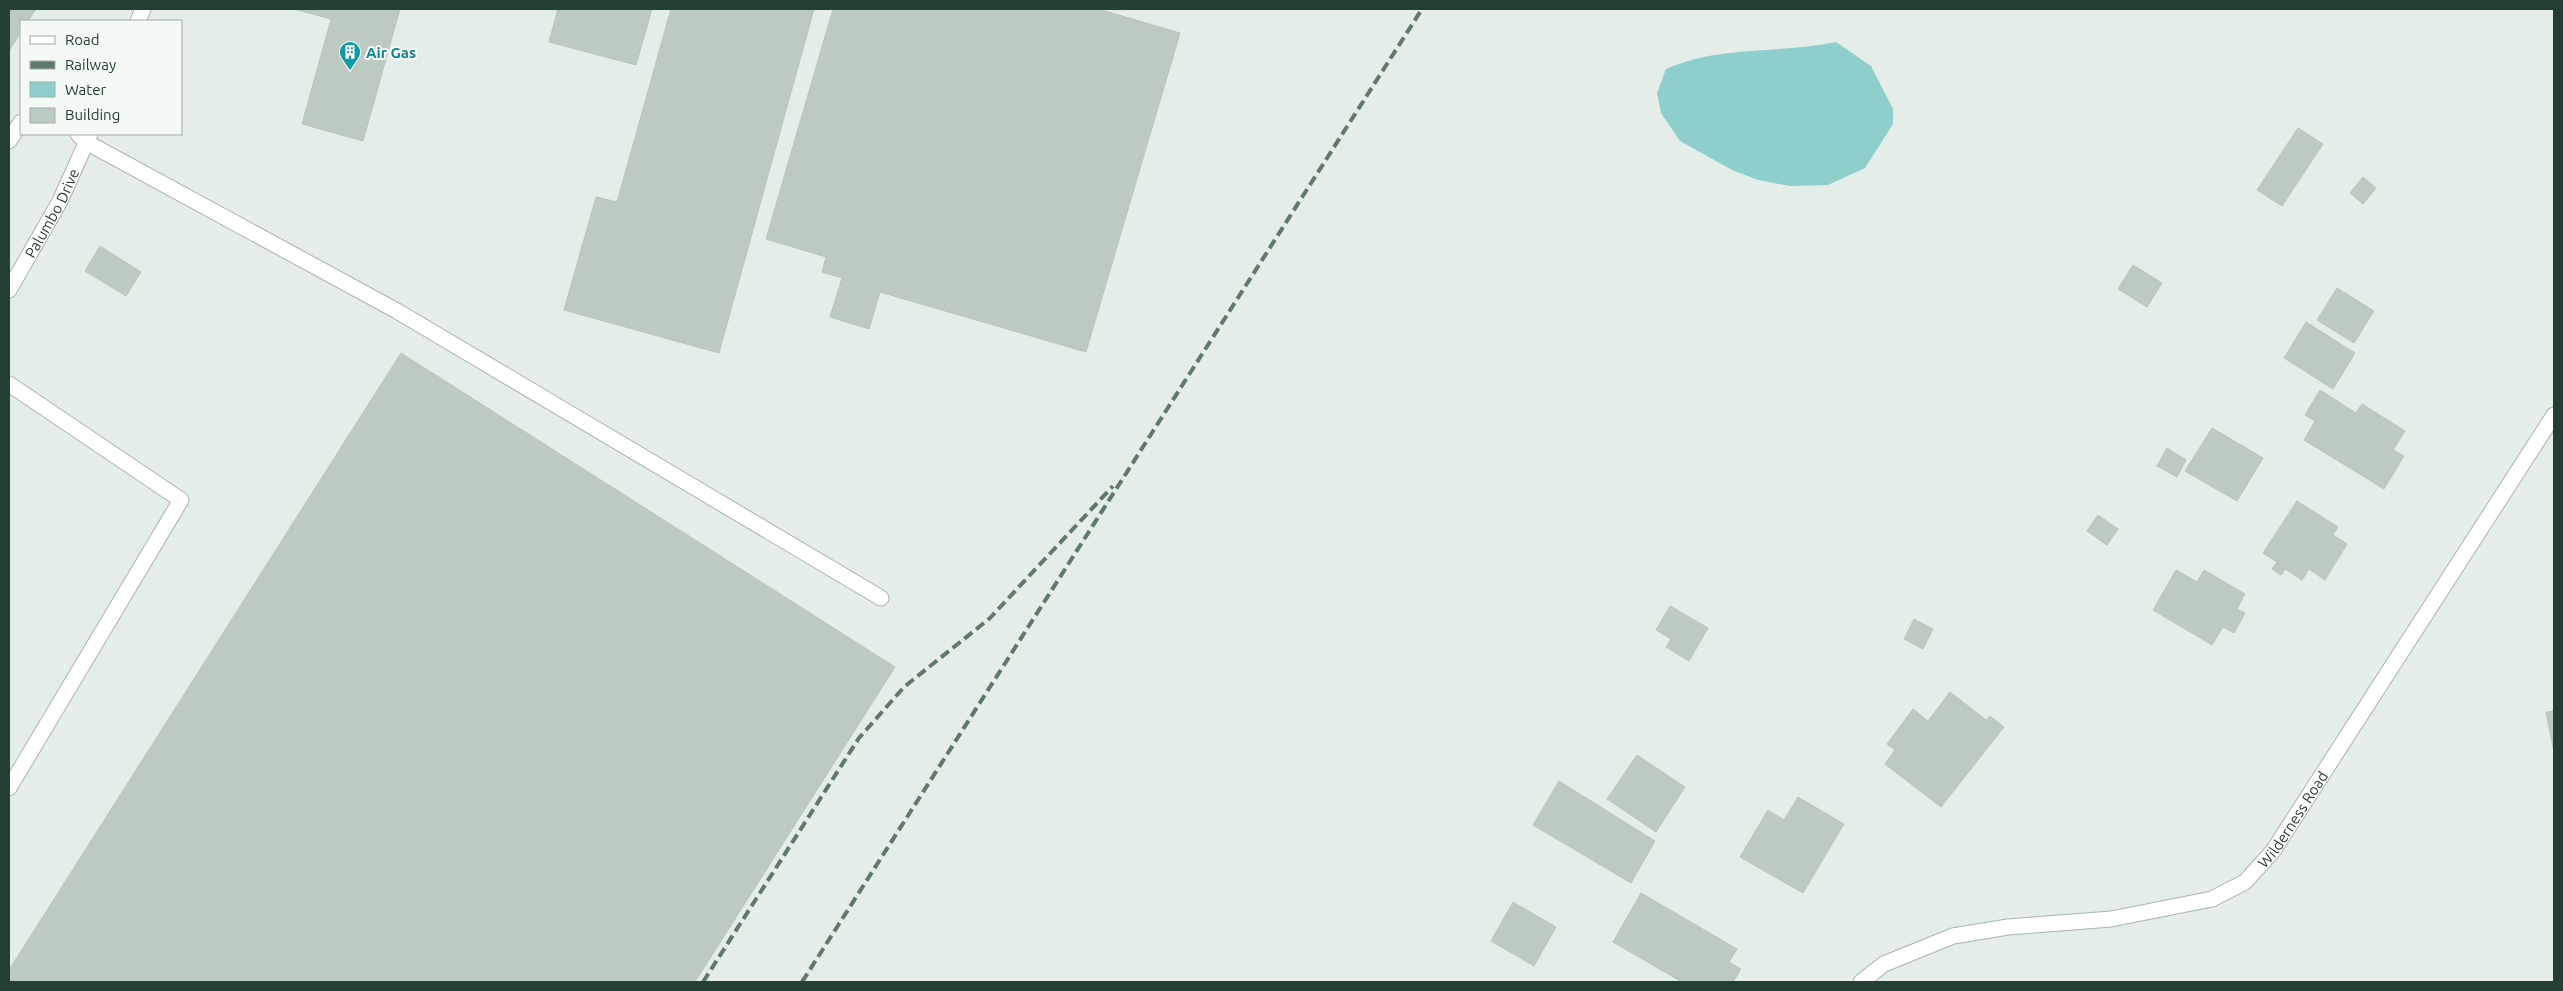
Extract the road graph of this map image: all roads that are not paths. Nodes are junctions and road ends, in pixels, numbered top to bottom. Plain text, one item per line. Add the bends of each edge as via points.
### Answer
1 (20, 124) edge
2 (85, 136) edge
3 (9, 141) edge
4 (9, 290) edge
5 (9, 384) edge
6 (2554, 415) edge
7 (881, 598) dead end
8 (9, 787) edge
9 (1861, 982) edge

1 - 3 street
2 - 4 street, Palumbo Drive via 60,201
2 - 7 street via 397,311
5 - 8 street via 181,500
6 - 9 street, Wilderness Road via 2273,851 2245,882 2212,899 2111,918 2008,927 1953,936 1884,964

